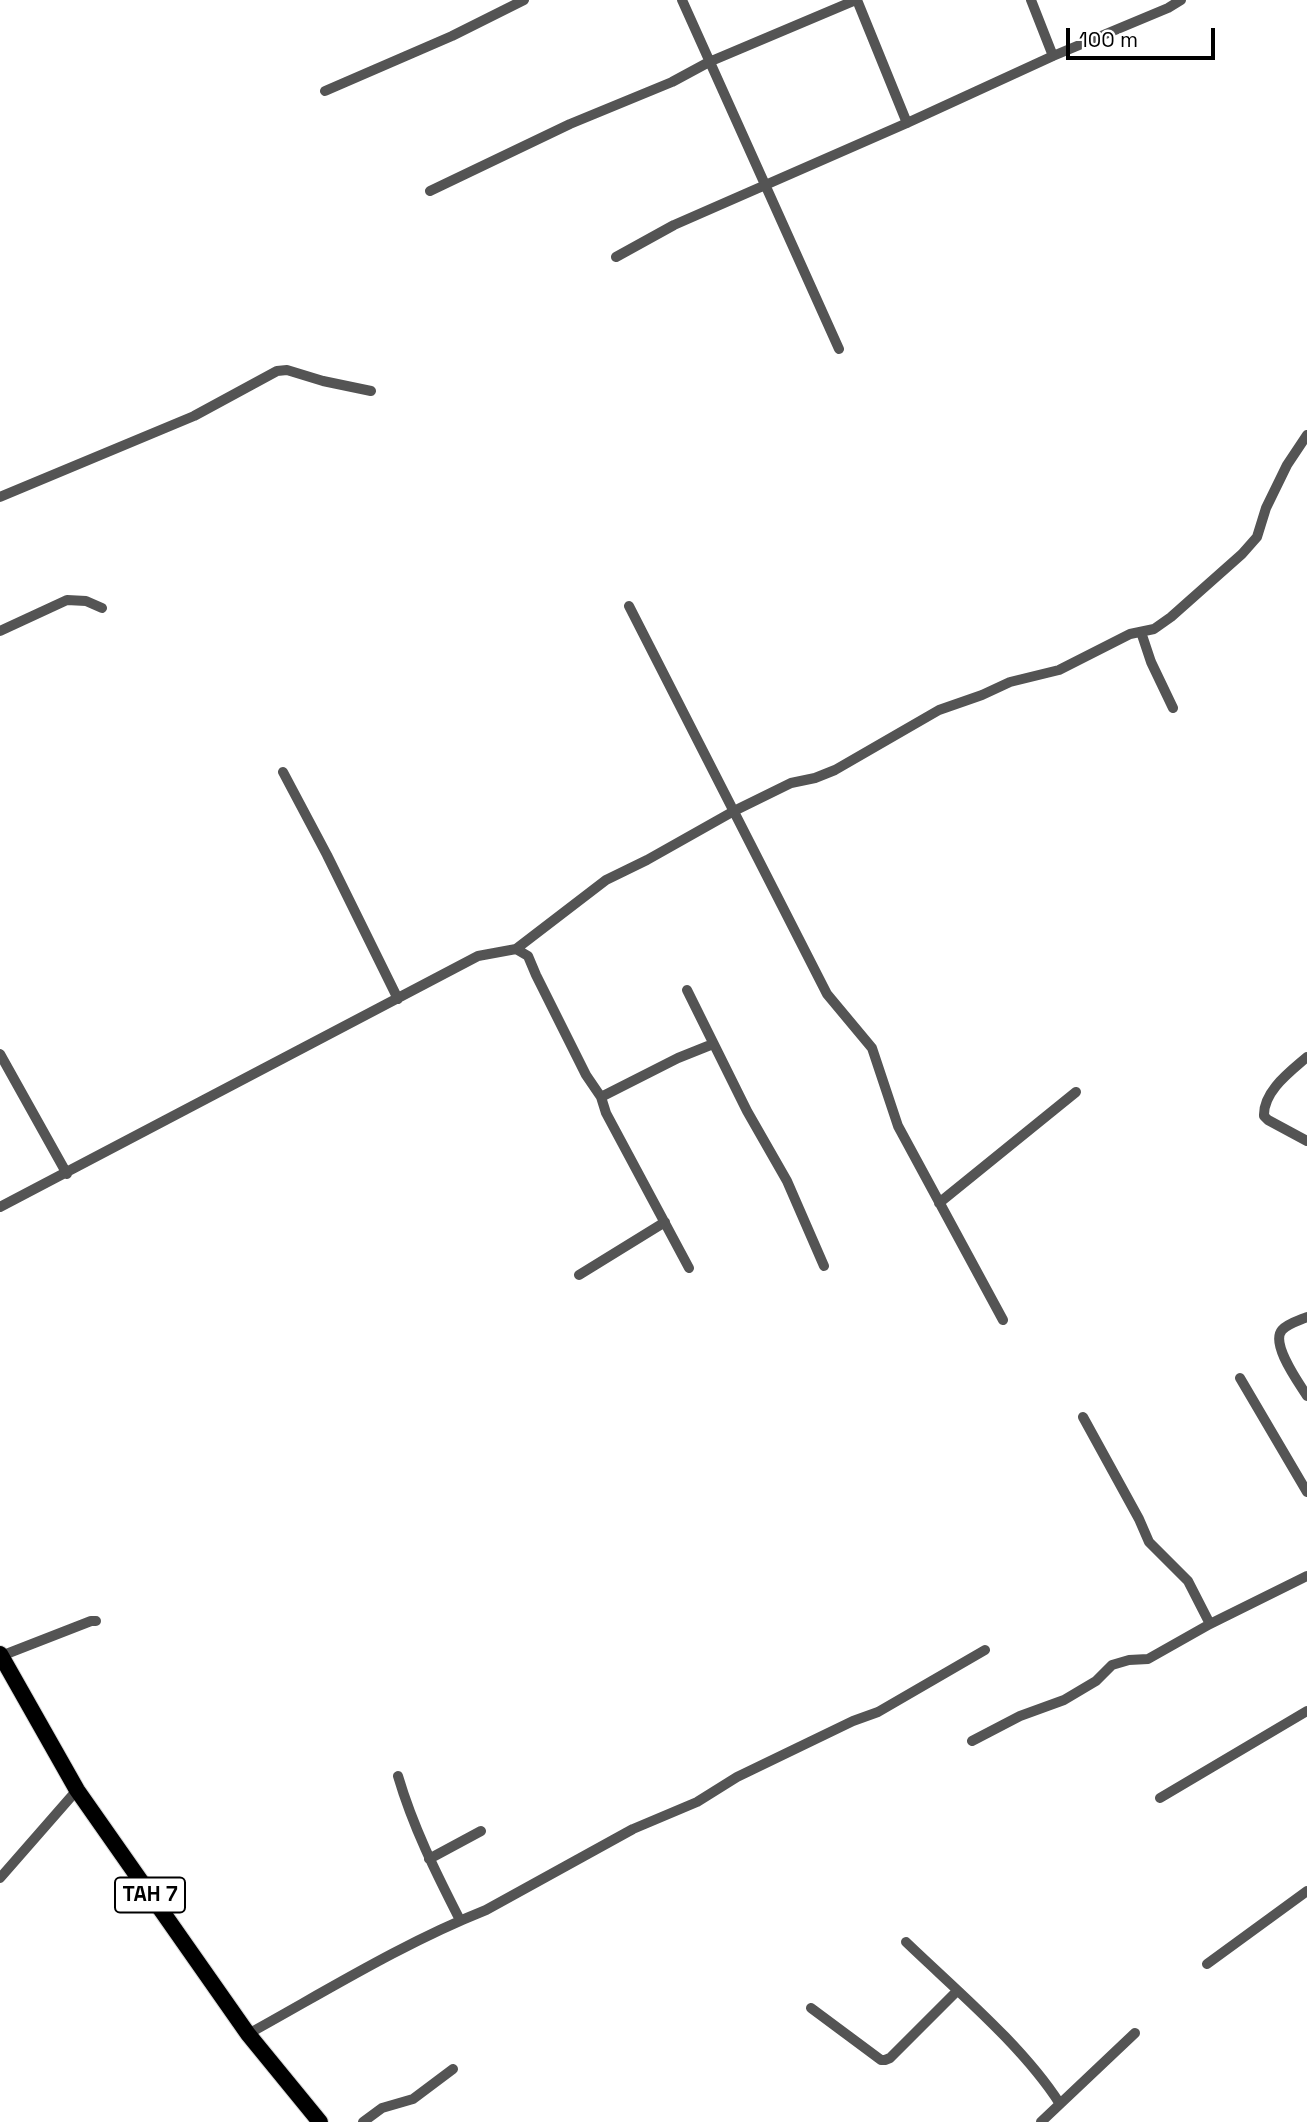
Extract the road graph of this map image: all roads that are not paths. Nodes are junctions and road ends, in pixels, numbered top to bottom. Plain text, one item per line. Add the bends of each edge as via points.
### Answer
1 (524, 0) edge
2 (682, 0) edge
3 (856, 0) edge
4 (1031, 0) edge
5 (1181, 0) edge
6 (1054, 56) junction
7 (709, 62) junction
8 (325, 91) dead end
9 (907, 123) junction
10 (765, 186) junction
11 (430, 191) dead end
12 (615, 257) dead end
13 (839, 349) dead end
14 (371, 391) dead end
15 (1307, 435) edge
16 (0, 497) edge
17 (629, 606) dead end
18 (102, 608) dead end
19 (0, 631) edge
20 (1142, 632) junction
21 (1173, 708) dead end
22 (283, 772) dead end
23 (734, 811) junction
24 (516, 949) junction
25 (687, 990) dead end
26 (398, 999) junction
27 (713, 1044) junction
28 (0, 1054) edge
29 (1307, 1056) edge
30 (1076, 1092) dead end
31 (601, 1097) junction
32 (1307, 1141) edge
33 (67, 1174) junction
34 (939, 1203) junction
35 (0, 1207) edge
36 (665, 1222) junction
37 (824, 1266) dead end
38 (689, 1268) dead end
39 (579, 1275) dead end
40 (1307, 1317) edge
41 (1003, 1320) dead end
42 (1240, 1378) dead end
43 (1307, 1396) edge
44 (1083, 1417) dead end
45 (1307, 1492) edge
46 (1307, 1576) edge
47 (96, 1622) dead end
48 (1210, 1624) junction
49 (985, 1650) dead end
50 (1, 1655) edge
51 (1307, 1711) edge
52 (971, 1741) dead end
53 (398, 1776) dead end
54 (76, 1790) junction
55 (1160, 1798) dead end
56 (481, 1831) dead end
57 (429, 1859) junction
58 (0, 1878) edge
59 (1307, 1891) edge
60 (460, 1920) junction
61 (906, 1942) dead end
62 (1207, 1964) dead end
63 (957, 1991) junction
64 (811, 2008) dead end
65 (1135, 2033) dead end
66 (248, 2035) junction
67 (453, 2069) dead end
68 (1060, 2104) junction
69 (320, 2122) edge
70 (363, 2122) edge
71 (1041, 2122) edge

1 - 8 street
2 - 7 street
3 - 7 street
3 - 9 street
4 - 6 street
5 - 6 street
6 - 9 street
7 - 10 street
7 - 11 street
9 - 10 street
10 - 12 street via 674,225
10 - 13 street
14 - 16 street via 277,371 194,416
15 - 20 street via 1287,465 1257,537 1171,617
17 - 23 street
18 - 19 street via 67,600
20 - 21 street
20 - 23 street via 1059,670 1010,682 939,710 835,771 791,783
22 - 26 street
23 - 24 street via 606,880
23 - 34 street via 827,994 872,1048 898,1126
24 - 26 street via 478,956
24 - 31 street via 528,956
25 - 27 street
26 - 33 street
27 - 31 street
27 - 37 street via 787,1181
28 - 33 street
29 - 32 street via 1272,1092 1264,1116
30 - 34 street
31 - 36 street
33 - 35 street
34 - 41 street
36 - 38 street
36 - 39 street
40 - 43 street via 1283,1328 1279,1336 1282,1353
42 - 45 street
44 - 48 street via 1149,1542 1188,1581
46 - 48 street
47 - 50 street
48 - 52 street via 1148,1659 1112,1665 1096,1681 1064,1700
49 - 60 street via 878,1712 759,1766 697,1802 633,1829
50 - 54 highway, TAH 7
51 - 55 street
53 - 57 street
54 - 58 street
54 - 66 highway, TAH 7
56 - 57 street
57 - 60 street
59 - 62 street
60 - 66 street
61 - 63 street
63 - 64 street via 885,2060
63 - 68 street via 1007,2039
65 - 68 street
66 - 69 highway, TAH 7
67 - 70 street via 413,2099 382,2108
68 - 71 street

